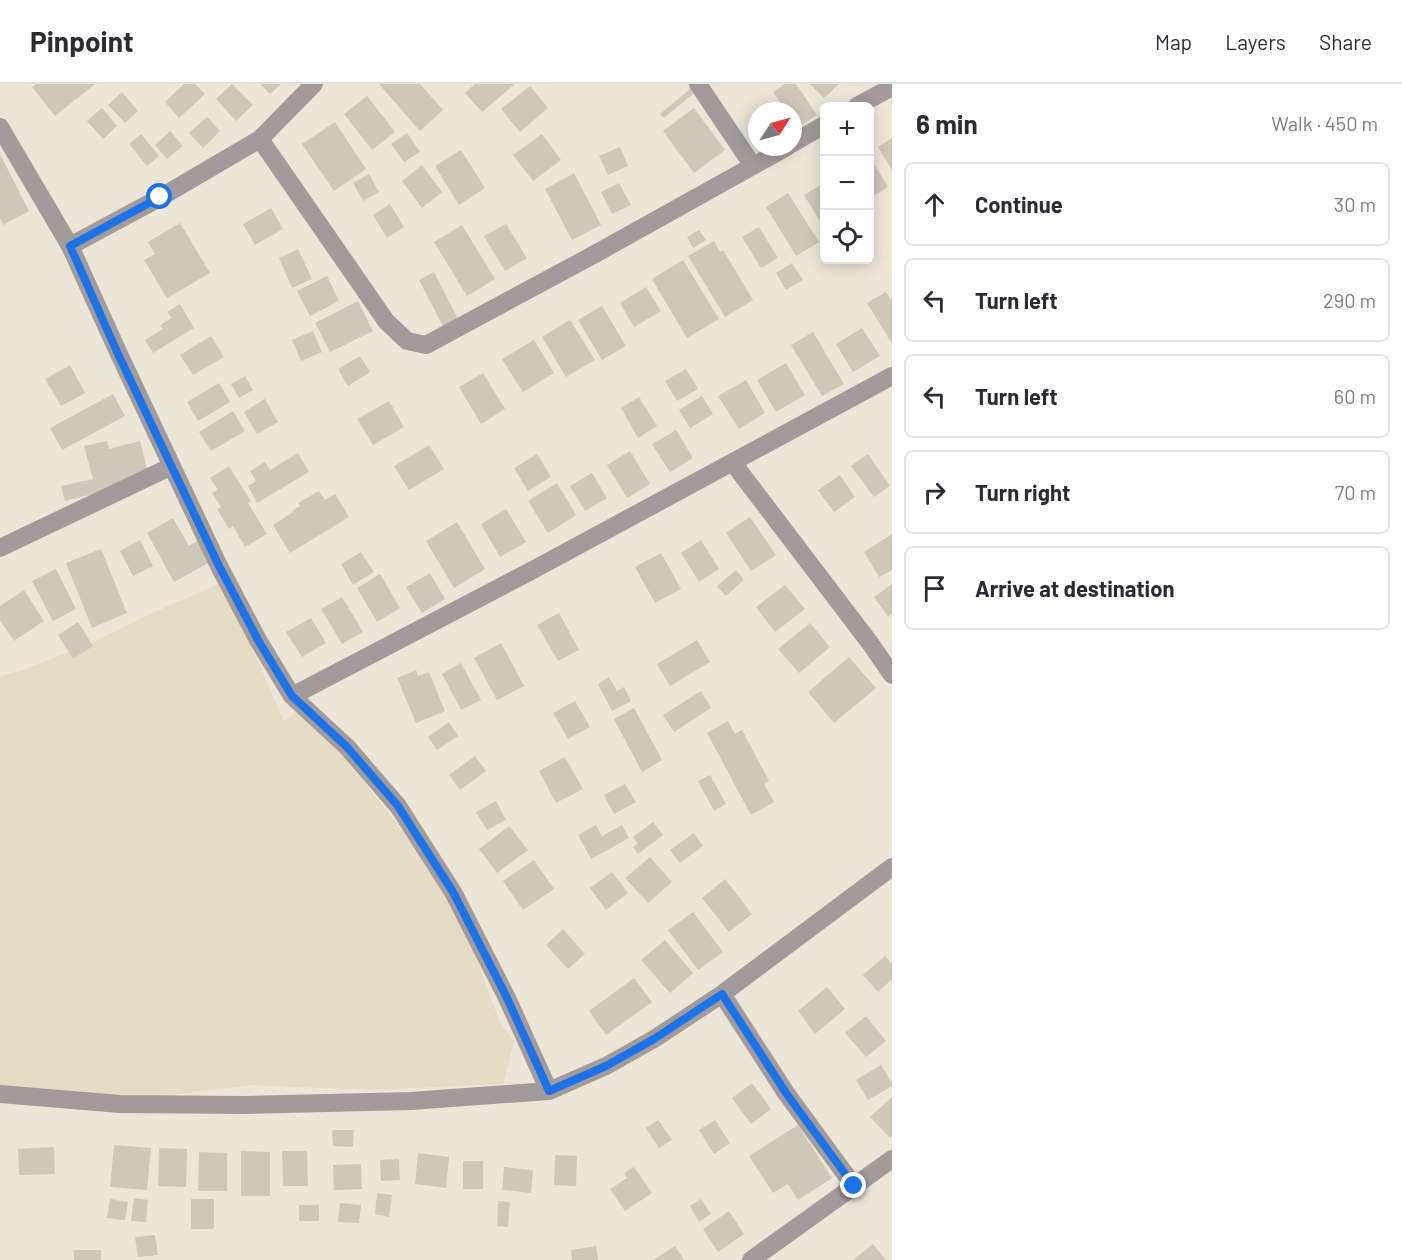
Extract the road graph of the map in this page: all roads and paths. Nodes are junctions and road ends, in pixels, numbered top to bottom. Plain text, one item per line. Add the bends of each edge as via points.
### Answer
1 (314, 84) edge
2 (698, 84) edge
3 (892, 87) edge
4 (864, 102) edge
5 (0, 127) edge
6 (820, 128) edge
7 (802, 138) edge
8 (260, 139) junction
9 (771, 156) edge
10 (753, 166) junction
11 (70, 246) junction
12 (892, 376) edge
13 (734, 463) junction
14 (172, 466) junction
15 (0, 548) edge
16 (892, 675) edge
17 (292, 696) junction
18 (892, 867) edge
19 (722, 994) junction
20 (549, 1091) junction
21 (0, 1094) edge
22 (892, 1159) edge
23 (854, 1186) junction
24 (751, 1260) edge

1 - 8 street
2 - 10 street
3 - 4 street
5 - 11 street
6 - 7 street
8 - 10 street via 387,321 407,341 426,345
8 - 11 street
9 - 10 street
11 - 14 street
12 - 13 street
13 - 16 street
13 - 17 street
14 - 15 street
14 - 17 street via 219,566
17 - 20 street via 347,747 398,806 453,892
18 - 19 street
19 - 20 street via 606,1066
19 - 23 street via 786,1093
20 - 21 street via 411,1101 245,1105 120,1104
22 - 23 street
23 - 24 street

